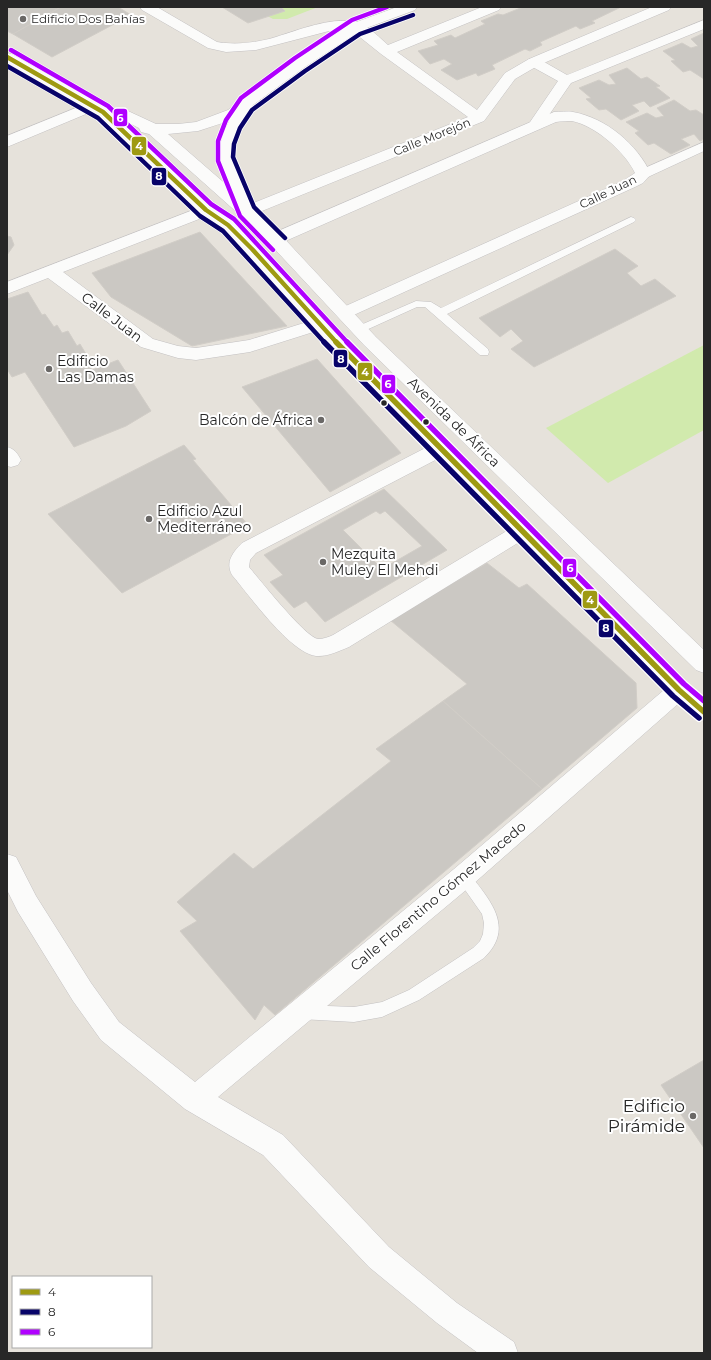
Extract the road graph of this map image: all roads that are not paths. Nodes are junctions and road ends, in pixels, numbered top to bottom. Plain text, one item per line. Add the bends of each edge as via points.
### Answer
1 (147, 7) edge
2 (410, 7) edge
3 (494, 7) edge
4 (664, 7) edge
5 (704, 24) edge
6 (356, 27) junction
7 (386, 51) junction
8 (7, 57) edge
9 (534, 62) junction
10 (566, 80) junction
11 (246, 104) junction
12 (98, 109) junction
13 (479, 118) junction
14 (535, 126) junction
15 (153, 129) junction
16 (7, 142) edge
17 (704, 146) edge
18 (642, 174) junction
19 (206, 210) junction
20 (248, 212) junction
21 (631, 220) dead end
22 (275, 239) junction
23 (50, 271) junction
24 (7, 288) edge
25 (345, 312) junction
26 (440, 313) junction
27 (320, 324) junction
28 (360, 329) junction
29 (484, 352) dead end
30 (440, 449) junction
31 (522, 531) junction
32 (704, 664) edge
33 (679, 690) junction
34 (704, 712) edge
35 (7, 866) edge
36 (463, 877) junction
37 (300, 1012) junction
38 (195, 1099) junction
39 (503, 1353) edge

1 - 6 street via 213,45 223,48 240,48 339,26
2 - 6 street
3 - 7 street
4 - 9 street, Calle Morejón
5 - 10 street
6 - 7 street
6 - 11 street
7 - 13 street
8 - 12 street, Avenida de África
9 - 10 street
9 - 13 street, Calle Morejón via 510,76
10 - 14 street
11 - 15 street via 233,113 198,126
11 - 20 street via 233,124 226,142 225,158
12 - 15 street, Avenida de África via 128,126
12 - 16 street via 69,117
12 - 19 street, Avenida de África
13 - 20 street, Calle Morejón
14 - 18 street, Calle Juan via 554,117 572,117 599,127 634,158
14 - 22 street, Calle Juan
15 - 20 street, Avenida de África
17 - 18 street
18 - 25 street, Calle Juan via 629,184
19 - 23 street
19 - 27 street, Avenida de África via 228,225
20 - 22 street, Avenida de África
21 - 26 lane
22 - 25 street, Avenida de África
23 - 24 street
23 - 27 street, Calle Juan via 147,343 178,352 196,354 250,346
25 - 28 street, Avenida de África
26 - 28 lane via 427,304 416,304
26 - 29 lane
27 - 30 street, Avenida de África
28 - 32 street, Avenida de África
30 - 31 street, Avenida de África
30 - 31 street via 249,548 240,558 239,569 298,637 313,647 324,647 341,641
31 - 33 street, Avenida de África
33 - 34 street, Avenida de África
33 - 36 street, Calle Florentino Gómez Macedo
35 - 38 street via 27,904 82,992 110,1031
36 - 37 street, Calle Florentino Gómez Macedo
36 - 37 lane via 487,909 491,920 489,939 478,954 405,1001 388,1008 370,1013 349,1014
37 - 38 street, Calle Florentino Gómez Macedo
38 - 39 street via 273,1145 379,1258 447,1314

